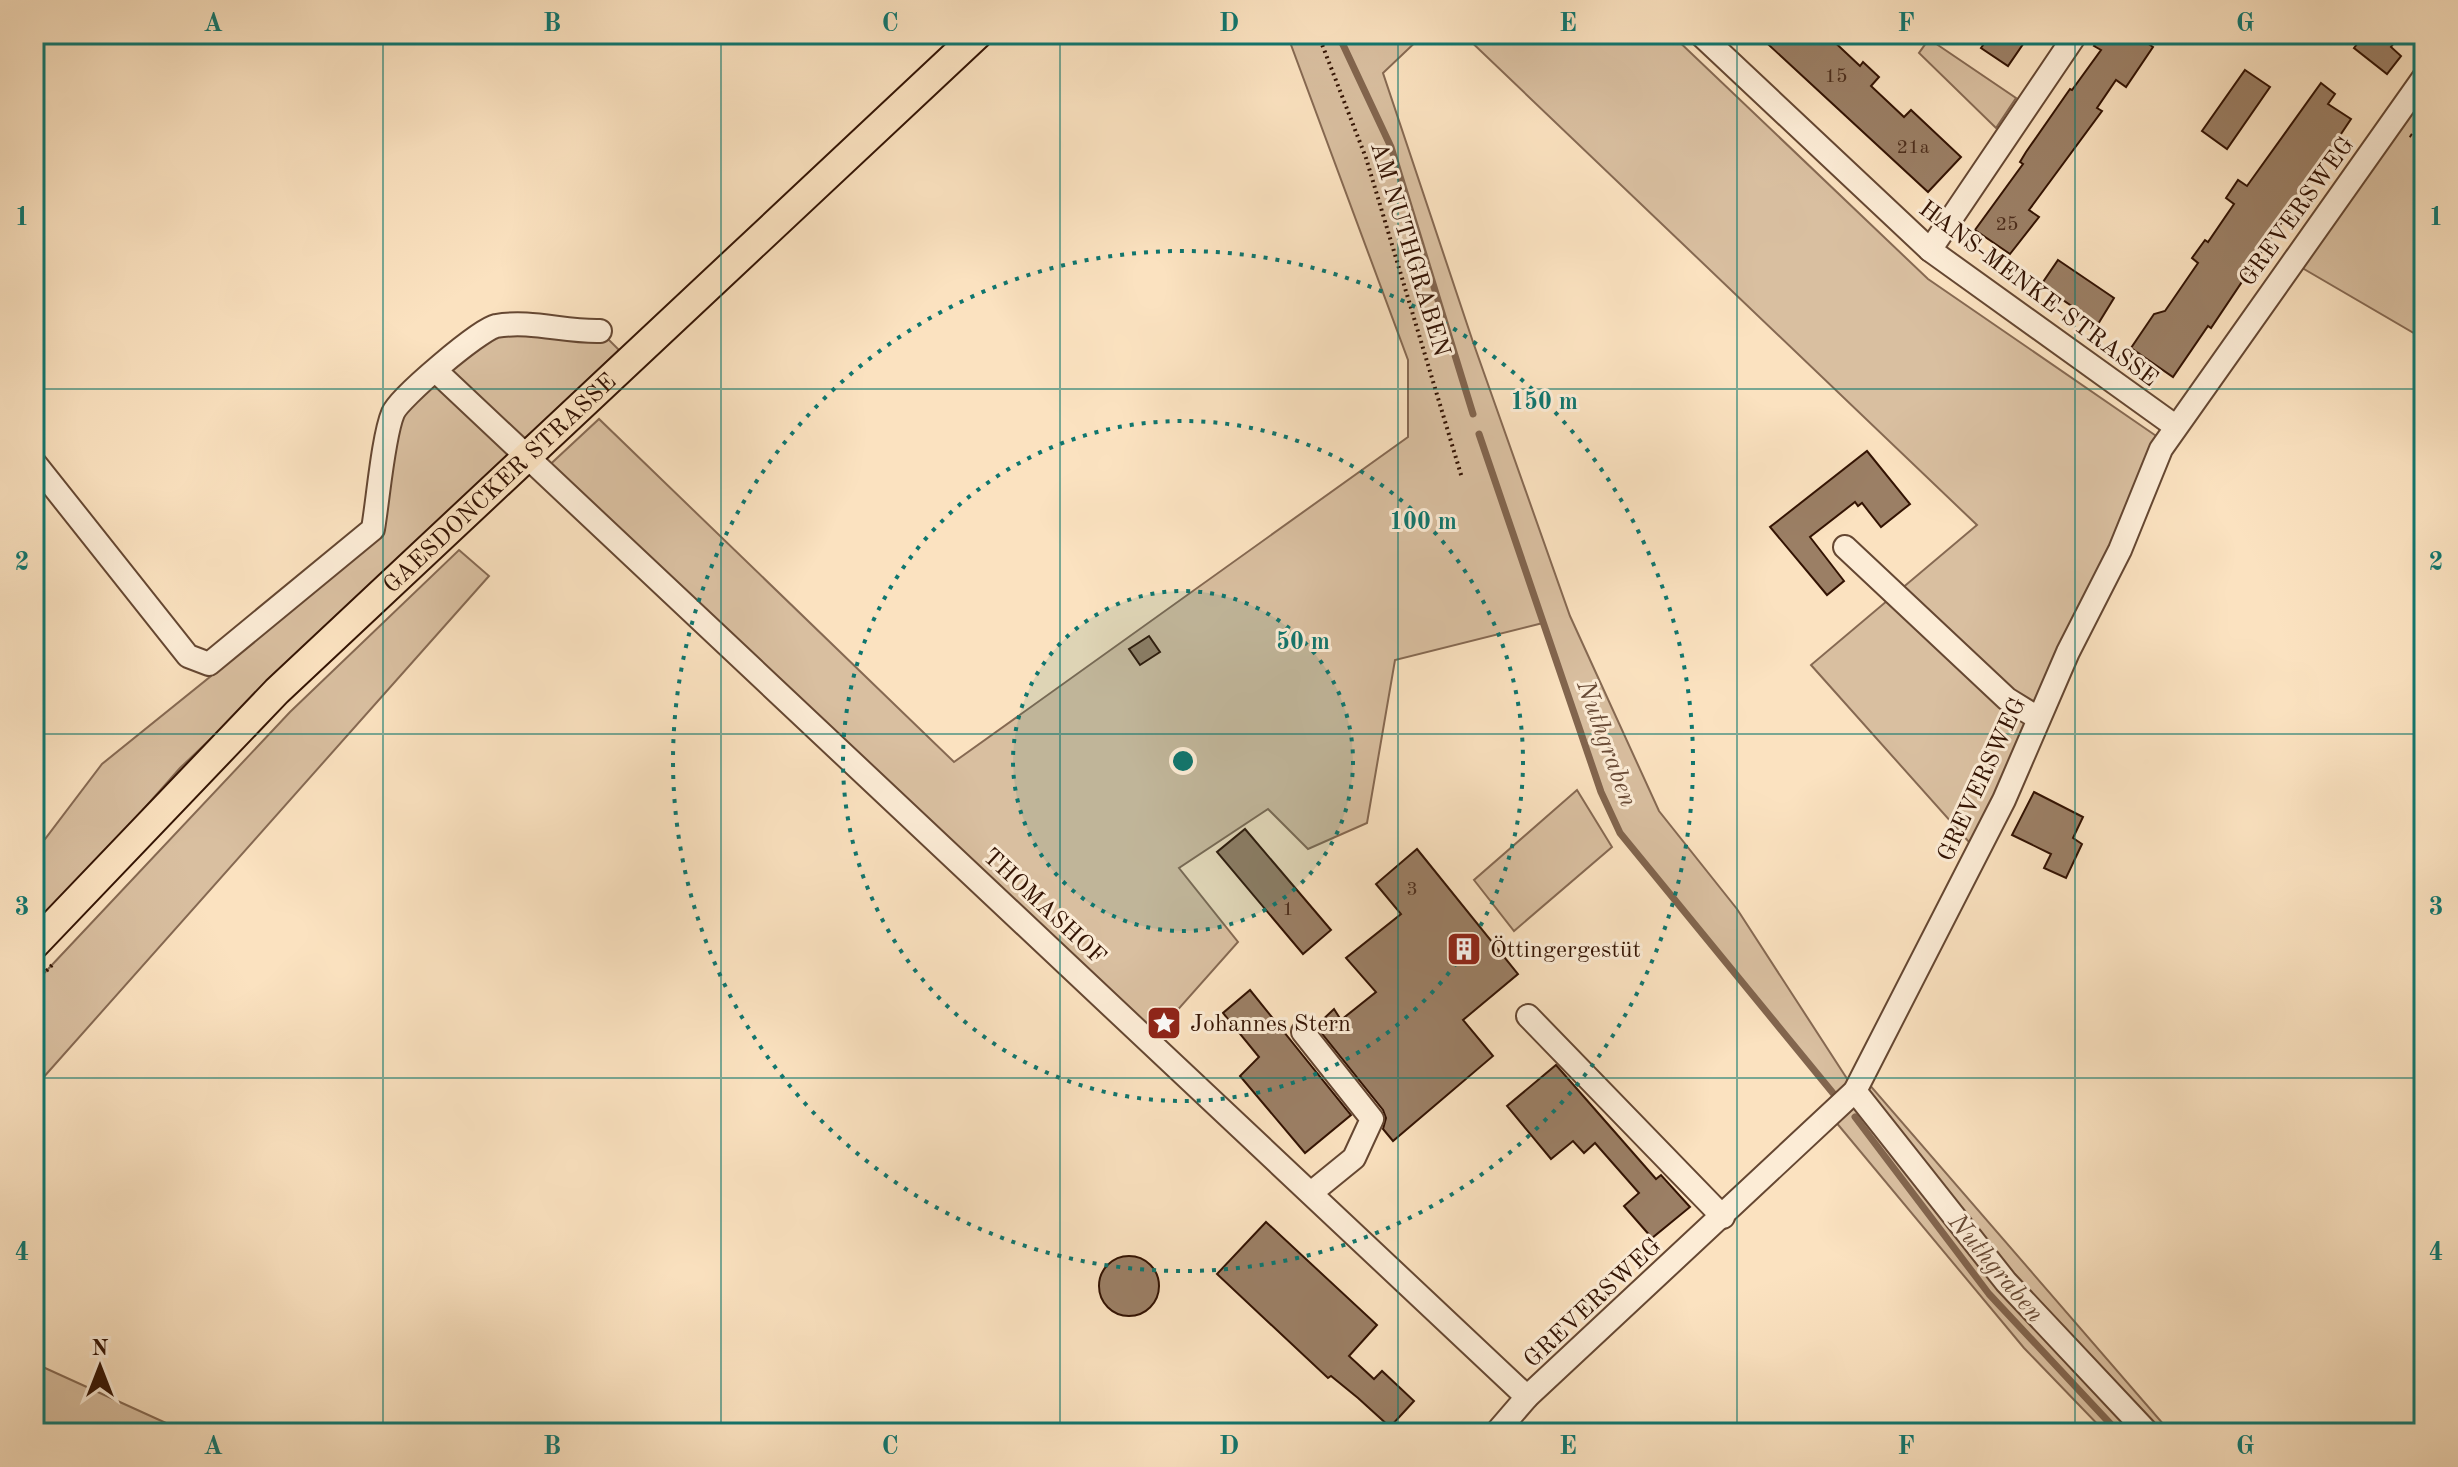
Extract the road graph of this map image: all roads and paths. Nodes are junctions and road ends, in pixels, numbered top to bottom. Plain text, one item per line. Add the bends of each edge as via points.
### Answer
1 (978, 34) edge
2 (1318, 34) edge
3 (1700, 34) edge
4 (2076, 34) edge
5 (2424, 77) edge
6 (1930, 250) junction
7 (600, 331) dead end
8 (436, 371) junction
9 (2175, 426) junction
10 (524, 456) junction
11 (34, 462) edge
12 (1462, 478) dead end
13 (1845, 547) dead end
14 (2038, 718) junction
15 (34, 945) edge
16 (1528, 1016) dead end
17 (1303, 1032) dead end
18 (1855, 1091) junction
19 (1311, 1193) junction
20 (1723, 1217) junction
21 (1527, 1397) junction
22 (1496, 1433) edge
23 (2148, 1433) edge

1 - 10 main road, GAESDONCKER STRASSE
2 - 12 path, AM NUTHGRABEN via 1366,158
3 - 6 street, HANS-MENKE-STRASSE
4 - 6 street
5 - 9 street, GREVERSWEG
6 - 9 street, HANS-MENKE-STRASSE
7 - 8 street via 532,322 492,327 470,339
8 - 10 street, THOMASHOF
8 - 11 street via 393,411 373,529 209,664 188,656
9 - 14 street, GREVERSWEG
10 - 15 main road, GAESDONCKER STRASSE via 277,691
10 - 19 street, THOMASHOF
13 - 14 street via 2007,699
14 - 18 street, GREVERSWEG via 2004,800
16 - 20 street
17 - 19 street via 1372,1119 1354,1158
18 - 20 street, GREVERSWEG
18 - 23 street via 2006,1282
19 - 21 street, THOMASHOF
20 - 21 street, GREVERSWEG
21 - 22 street, GREVERSWEG

